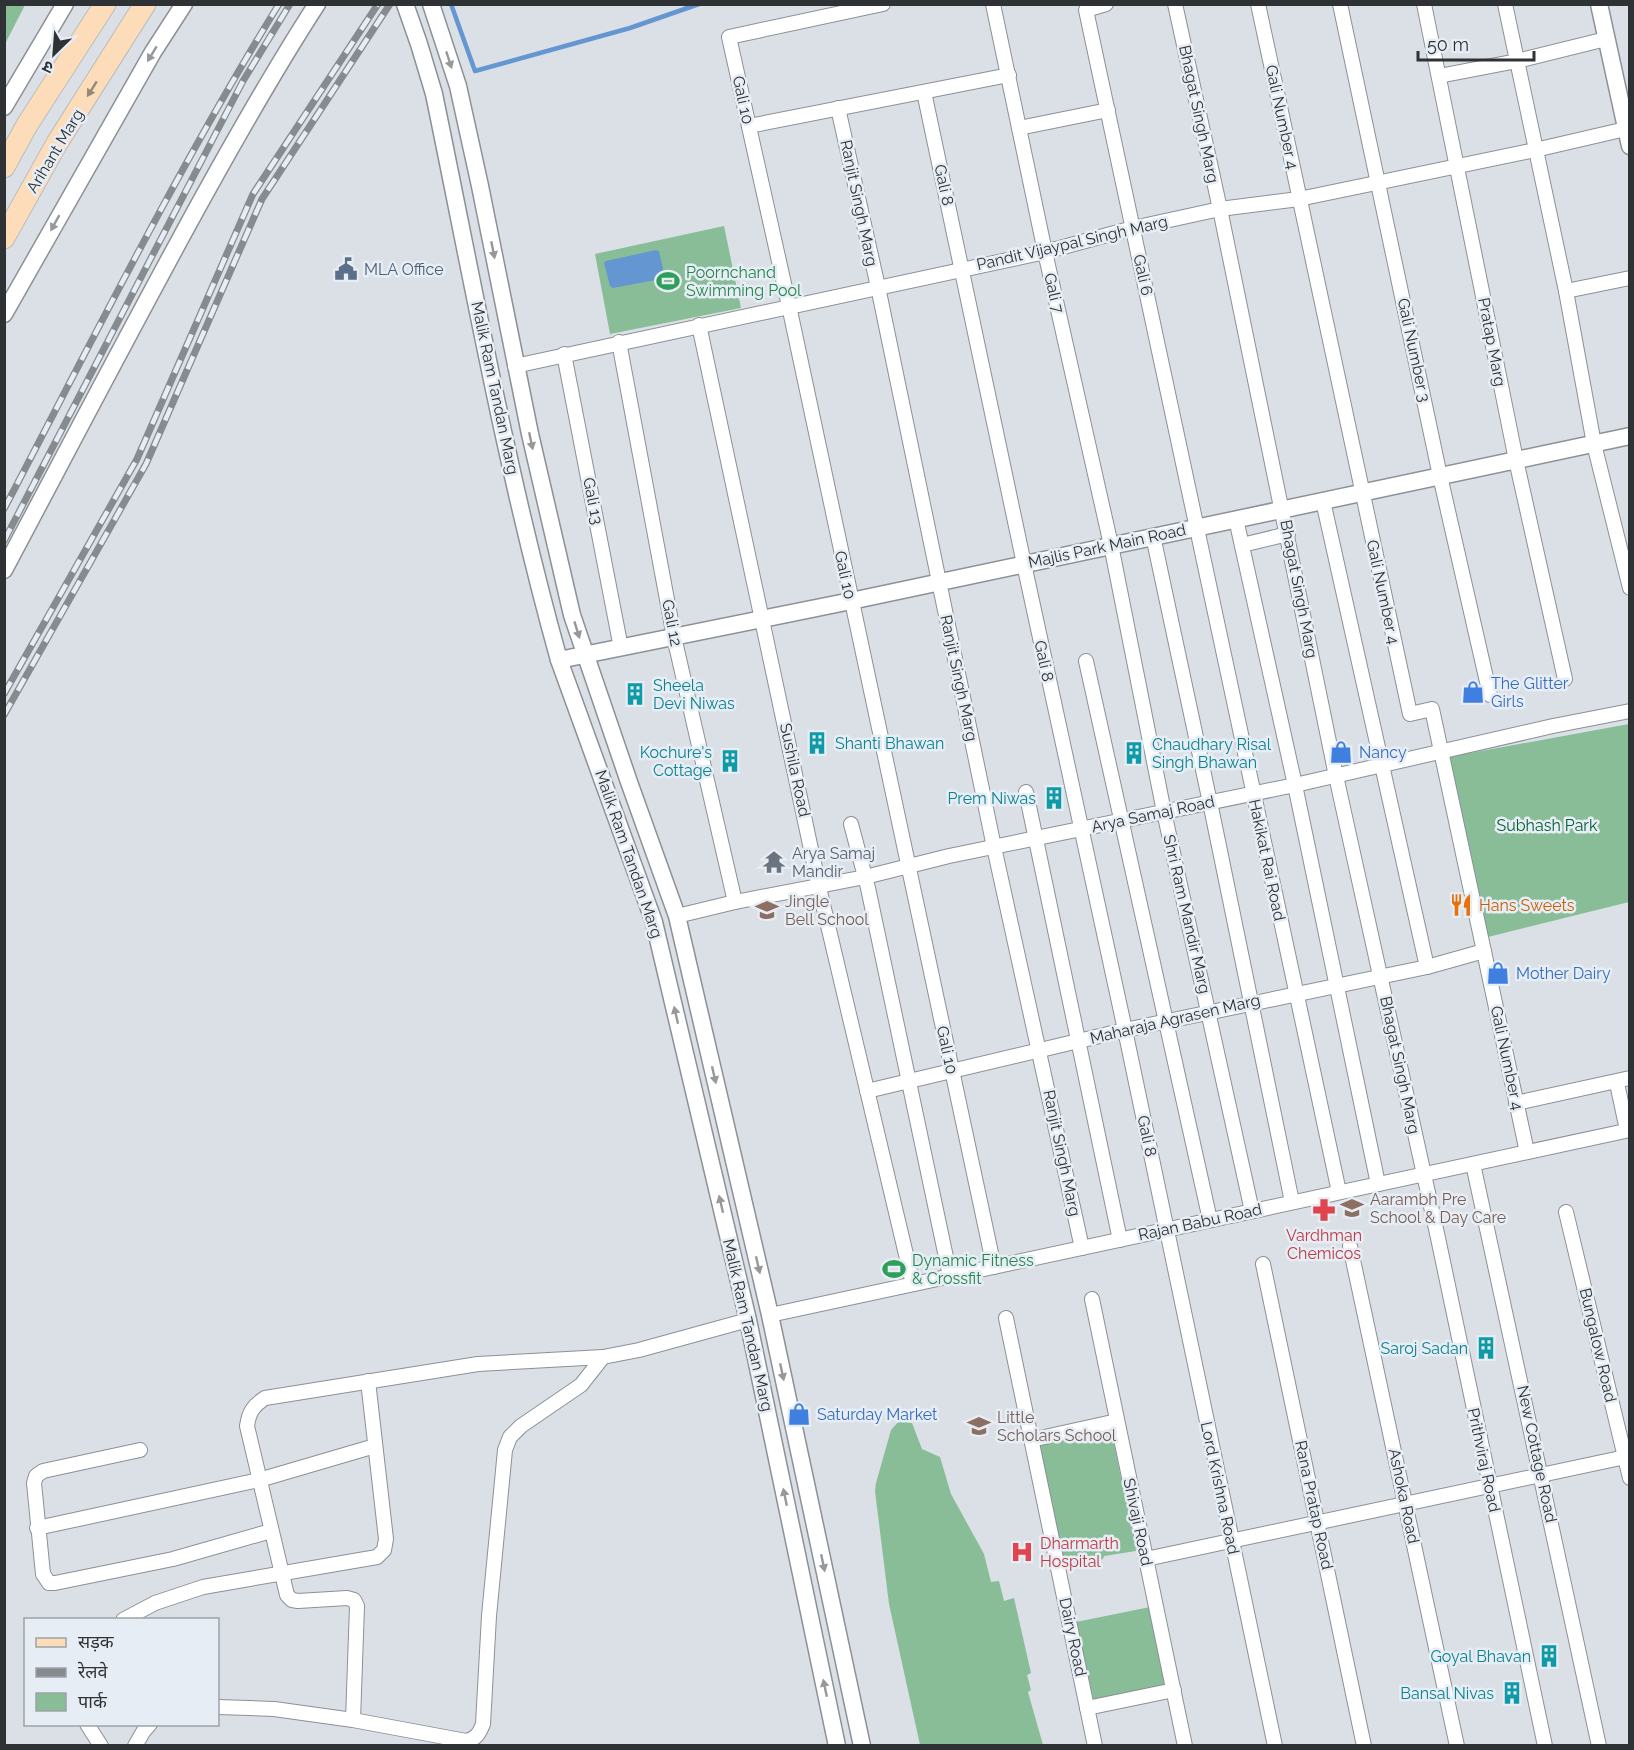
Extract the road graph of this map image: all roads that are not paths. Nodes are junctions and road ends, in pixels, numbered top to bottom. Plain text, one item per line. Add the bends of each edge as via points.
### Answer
1 (65, 4) edge
2 (105, 4) edge
3 (146, 4) edge
4 (184, 4) edge
5 (317, 4) edge
6 (405, 4) edge
7 (430, 4) edge
8 (883, 4) edge
9 (993, 4) edge
10 (1106, 4) edge
11 (1175, 4) edge
12 (1258, 4) edge
13 (1340, 4) edge
14 (1424, 4) edge
15 (1505, 4) edge
16 (1599, 4) edge
17 (1606, 39) junction
18 (1517, 61) junction
19 (1009, 75) junction
20 (1439, 76) junction
21 (924, 92) junction
22 (4, 106) edge
23 (838, 108) junction
24 (1108, 110) junction
25 (749, 126) junction
26 (1019, 128) junction
27 (1628, 134) edge
28 (1535, 150) junction
29 (1457, 166) junction
30 (4, 167) edge
31 (1378, 183) junction
32 (1299, 199) junction
33 (1220, 209) junction
34 (1133, 228) junction
35 (4, 238) edge
36 (1045, 252) junction
37 (962, 269) junction
38 (1629, 278) edge
39 (878, 287) junction
40 (1566, 291) junction
41 (789, 306) junction
42 (4, 314) edge
43 (699, 325) junction
44 (619, 342) junction
45 (564, 354) junction
46 (515, 366) junction
47 (490, 371) junction
48 (1629, 436) edge
49 (1594, 444) junction
50 (1516, 460) junction
51 (1440, 476) junction
52 (1361, 493) junction
53 (1323, 501) junction
54 (1282, 509) junction
55 (1236, 519) junction
56 (1196, 527) junction
57 (1287, 534) junction
58 (1153, 536) junction
59 (1111, 545) junction
60 (1242, 545) junction
61 (1023, 564) junction
62 (561, 569) junction
63 (4, 570) edge
64 (538, 573) junction
65 (939, 582) junction
66 (1629, 588) edge
67 (851, 601) junction
68 (763, 619) junction
69 (674, 637) junction
70 (621, 648) junction
71 (585, 655) junction
72 (559, 660) junction
73 (1086, 661) dead end
74 (1565, 679) dead end
75 (1490, 695) dead end
76 (1629, 711) edge
77 (1440, 752) junction
78 (1382, 766) junction
79 (1336, 776) junction
80 (1295, 785) junction
81 (1026, 792) dead end
82 (1252, 794) junction
83 (1210, 803) junction
84 (1164, 812) junction
85 (1121, 821) junction
86 (851, 824) dead end
87 (1080, 829) junction
88 (1036, 838) junction
89 (994, 848) junction
90 (907, 866) junction
91 (865, 877) junction
92 (820, 885) junction
93 (735, 902) junction
94 (677, 916) junction
95 (654, 922) junction
96 (1484, 951) junction
97 (1427, 967) junction
98 (1381, 975) junction
99 (1336, 984) junction
100 (1296, 992) junction
101 (1251, 1002) junction
102 (1208, 1011) junction
103 (1165, 1021) junction
104 (1125, 1030) junction
105 (1078, 1042) junction
106 (1039, 1051) junction
107 (952, 1071) junction
108 (1629, 1078) edge
109 (909, 1081) junction
110 (1618, 1088) dead end
111 (867, 1091) junction
112 (1516, 1103) junction
113 (1628, 1130) edge
114 (1527, 1152) junction
115 (1473, 1164) junction
116 (1423, 1174) junction
117 (1378, 1184) junction
118 (1339, 1192) junction
119 (1292, 1202) junction
120 (1252, 1211) junction
121 (1566, 1212) dead end
122 (1210, 1220) junction
123 (1166, 1230) junction
124 (1120, 1240) junction
125 (1350, 1246) dead end
126 (1082, 1248) junction
127 (1263, 1264) dead end
128 (994, 1267) junction
129 (950, 1276) junction
130 (913, 1284) junction
131 (1092, 1299) dead end
132 (770, 1315) junction
133 (1006, 1318) dead end
134 (748, 1320) junction
135 (603, 1357) junction
136 (368, 1381) junction
137 (1117, 1421) junction
138 (1031, 1440) junction
139 (375, 1446) junction
140 (140, 1450) dead end
141 (1627, 1457) edge
142 (1542, 1476) junction
143 (1629, 1478) edge
144 (259, 1479) junction
145 (1490, 1487) junction
146 (1406, 1504) junction
147 (1318, 1522) junction
148 (38, 1528) junction
149 (271, 1531) junction
150 (1231, 1541) junction
151 (1146, 1559) junction
152 (281, 1573) junction
153 (127, 1618) edge
154 (1174, 1690) junction
155 (219, 1707) edge
156 (1087, 1708) junction
157 (353, 1720) junction
158 (88, 1726) edge
159 (149, 1726) edge
160 (101, 1746) edge
161 (135, 1746) edge
162 (837, 1746) edge
163 (862, 1746) edge
164 (1095, 1746) edge
165 (1185, 1746) edge
166 (1275, 1746) edge
167 (1364, 1746) edge
168 (1457, 1746) edge
169 (1545, 1746) edge
170 (1599, 1746) edge

1 - 22 street
2 - 30 main road
3 -> 35 main road, Arihant Marg via 57,143
4 -> 42 street
5 - 63 street via 215,177
6 - 47 street, Malik Ram Tandan Marg via 434,94
7 -> 46 street, Malik Ram Tandan Marg via 458,86
8 - 25 street, Gali 10 via 729,38
9 - 19 street, Gali 7
10 - 24 street, Gali 6 via 1086,10
11 - 33 street, Bhagat Singh Marg
12 - 32 street, Gali Number 4
13 - 31 street, Gali Number 3
14 - 20 street, Pratap Marg
15 - 18 street
16 - 17 street
17 - 18 street
17 - 27 street
18 - 20 street
18 - 28 street
19 - 21 street
19 - 26 street, Gali 7
20 - 29 street, Pratap Marg
21 - 23 street
21 - 37 street, Gali 8
23 - 25 street
23 - 39 street, Ranjit Singh Marg
24 - 26 street
24 - 34 street, Gali 6
25 - 41 street, Gali 10
26 - 36 street, Gali 7
27 - 28 street, Pandit Vijaypal Singh Marg
28 - 29 street, Pandit Vijaypal Singh Marg
28 - 40 street
29 - 31 street, Pandit Vijaypal Singh Marg
29 - 50 street, Pratap Marg
31 - 32 street, Pandit Vijaypal Singh Marg
31 - 51 street, Gali Number 3
32 - 33 street, Pandit Vijaypal Singh Marg
32 - 52 street, Gali Number 4
33 - 34 street, Pandit Vijaypal Singh Marg
33 - 54 street, Bhagat Singh Marg
34 - 36 street, Pandit Vijaypal Singh Marg
34 - 56 street, Gali 6
36 - 37 street, Pandit Vijaypal Singh Marg
36 - 59 street, Gali 7
37 - 39 street, Pandit Vijaypal Singh Marg
37 - 61 street, Gali 8
38 - 40 street
39 - 41 street, Pandit Vijaypal Singh Marg
39 - 65 street, Ranjit Singh Marg
40 - 49 street
41 - 43 street, Pandit Vijaypal Singh Marg
41 - 67 street, Gali 10
43 - 44 street, Pandit Vijaypal Singh Marg
43 - 68 street, Sushila Road
44 - 45 street, Pandit Vijaypal Singh Marg
44 - 69 street, Gali 12
45 - 46 street, Pandit Vijaypal Singh Marg
45 - 70 street, Gali 13
46 - 47 street
46 -> 62 street, Malik Ram Tandan Marg
47 - 64 street, Malik Ram Tandan Marg
48 - 49 street, Majlis Park Main Road
49 - 50 street, Majlis Park Main Road
49 - 66 street
50 - 51 street, Majlis Park Main Road
50 - 74 street, Pratap Marg
51 - 52 street, Majlis Park Main Road
51 - 75 street, Gali Number 3
52 - 53 street, Majlis Park Main Road
52 - 77 street, Gali Number 4 via 1410,714 1432,709
53 - 54 street, Majlis Park Main Road
53 - 78 street
54 - 55 street, Majlis Park Main Road
54 - 57 street, Bhagat Singh Marg
55 - 56 street, Majlis Park Main Road
55 - 60 street
56 - 58 street, Majlis Park Main Road
56 - 82 street, Hakikat Rai Road
57 - 60 street
57 - 79 street, Bhagat Singh Marg
58 - 59 street, Majlis Park Main Road
58 - 83 street
59 - 61 street, Majlis Park Main Road
59 - 84 street, Shri Ram Mandir Marg
60 - 80 street
61 - 65 street, Majlis Park Main Road
61 - 87 street, Gali 8
62 - 64 street
62 -> 71 street, Malik Ram Tandan Marg
64 - 72 street, Malik Ram Tandan Marg
65 - 67 street, Majlis Park Main Road
65 - 89 street, Ranjit Singh Marg
67 - 68 street, Majlis Park Main Road
67 - 90 street, Gali 10
68 - 69 street, Majlis Park Main Road
68 - 92 street, Sushila Road
69 - 70 street, Majlis Park Main Road
69 - 93 street, Gali 12
70 - 71 street, Majlis Park Main Road
71 - 72 street, Majlis Park Main Road
71 - 94 street, Malik Ram Tandan Marg
72 - 95 street, Malik Ram Tandan Marg
73 - 85 street
76 - 77 street, Arya Samaj Road
77 - 78 street, Arya Samaj Road
77 - 96 street, Gali Number 4
78 - 79 street, Arya Samaj Road
78 - 97 street
79 - 80 street, Arya Samaj Road
79 - 98 street, Bhagat Singh Marg
80 - 82 street, Arya Samaj Road
80 - 99 street
81 - 88 street
82 - 83 street, Arya Samaj Road
82 - 100 street, Hakikat Rai Road
83 - 84 street, Arya Samaj Road
83 - 101 street
84 - 85 street, Arya Samaj Road
84 - 102 street, Shri Ram Mandir Marg
85 - 87 street, Arya Samaj Road
85 - 103 street
86 - 91 street
87 - 88 street, Arya Samaj Road
87 - 104 street, Gali 8
88 - 89 street, Arya Samaj Road
88 - 105 street
89 - 90 street, Arya Samaj Road
89 - 106 street, Ranjit Singh Marg
90 - 91 street, Arya Samaj Road
90 - 107 street, Gali 10
91 - 92 street, Arya Samaj Road
91 - 109 street
92 - 93 street, Arya Samaj Road
92 - 111 street, Sushila Road
93 - 94 street, Arya Samaj Road
94 - 95 street
94 -> 132 street, Malik Ram Tandan Marg
134 -> 95 street, Malik Ram Tandan Marg
96 - 97 street, Maharaja Agrasen Marg
96 - 112 street, Gali Number 4
97 - 98 street, Maharaja Agrasen Marg
98 - 99 street, Maharaja Agrasen Marg
98 - 116 street, Bhagat Singh Marg
99 - 100 street, Maharaja Agrasen Marg
99 - 117 street
100 - 101 street, Maharaja Agrasen Marg
100 - 118 street, Hakikat Rai Road
101 - 102 street, Maharaja Agrasen Marg
101 - 119 street
102 - 103 street, Maharaja Agrasen Marg
102 - 120 street, Shri Ram Mandir Marg
103 - 104 street, Maharaja Agrasen Marg
103 - 122 street
104 - 105 street, Maharaja Agrasen Marg
104 - 123 street, Gali 8
105 - 106 street, Maharaja Agrasen Marg
105 - 124 street
106 - 107 street, Maharaja Agrasen Marg
106 - 126 street, Ranjit Singh Marg
107 - 109 street, Maharaja Agrasen Marg
107 - 128 street, Gali 10
108 - 112 street
109 - 111 street, Maharaja Agrasen Marg
109 - 129 street
110 - 113 street
111 - 130 street, Sushila Road
112 - 114 street, Gali Number 4
113 - 114 street, Rajan Babu Road
114 - 115 street, Rajan Babu Road
115 - 116 street, Rajan Babu Road
115 - 142 street, New Cottage Road
116 - 117 street, Rajan Babu Road
116 - 145 street, Prithviraj Road
117 - 118 street, Rajan Babu Road
118 - 119 street, Rajan Babu Road
119 - 120 street, Rajan Babu Road
120 - 122 street, Rajan Babu Road
121 - 141 street, Bungalow Road
122 - 123 street, Rajan Babu Road
123 - 124 street, Rajan Babu Road
123 - 150 street, Lord Krishna Road
124 - 126 street, Rajan Babu Road
125 - 146 street, Ashoka Road
126 - 128 street, Rajan Babu Road
127 - 147 street, Rana Pratap Road
128 - 129 street, Rajan Babu Road
129 - 130 street, Rajan Babu Road
130 - 132 street, Rajan Babu Road
131 - 137 street, Shivaji Road
132 - 134 street
132 -> 163 street, Malik Ram Tandan Marg
133 - 138 street, Dairy Road
134 - 135 street
162 -> 134 street, Malik Ram Tandan Marg
135 - 136 street via 478,1364
135 - 157 street via 581,1385 516,1431 505,1450 483,1724 479,1734 466,1741
136 - 139 street
136 - 144 street via 265,1398 254,1406 247,1426
137 - 138 street
137 - 151 street, Shivaji Road
138 - 156 street, Dairy Road
139 - 144 street
139 - 152 street via 384,1550 370,1560
140 - 148 street via 43,1471 36,1476
141 - 142 street
141 - 143 street, Bungalow Road
142 - 145 street
142 - 170 street, New Cottage Road
144 - 148 street
144 - 149 street
145 - 146 street
145 - 169 street, Prithviraj Road
146 - 147 street
146 - 168 street, Ashoka Road
147 - 150 street
147 - 167 street, Rana Pratap Road
148 - 149 street via 43,1574 49,1583 173,1559
149 - 152 street
150 - 151 street
150 - 166 street, Lord Krishna Road
151 - 154 street, Shivaji Road
152 - 153 street via 203,1587 155,1603
152 - 157 street via 292,1600 347,1598 357,1606
154 - 156 street
154 - 165 street, Shivaji Road
155 - 157 street via 274,1709
156 - 164 street, Dairy Road
158 - 160 street
159 - 161 street

